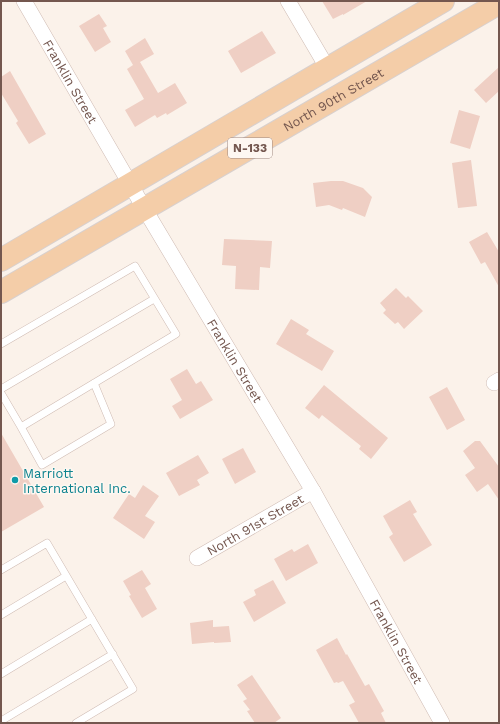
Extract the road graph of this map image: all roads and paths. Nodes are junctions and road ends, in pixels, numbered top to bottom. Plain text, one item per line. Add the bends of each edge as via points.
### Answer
1 (24, 1) edge
2 (288, 1) edge
3 (443, 1) edge
4 (499, 3) edge
5 (328, 69) junction
6 (130, 185) junction
7 (144, 208) junction
8 (1, 260) edge
9 (1, 292) edge
10 (154, 299) junction
11 (1, 344) edge
12 (94, 383) junction
13 (1, 389) edge
14 (1, 393) edge
15 (21, 427) junction
16 (313, 491) junction
17 (198, 558) dead end
18 (1, 570) edge
19 (66, 576) junction
20 (1, 615) edge
21 (92, 620) junction
22 (113, 654) junction
23 (1, 674) edge
24 (1, 721) edge
25 (76, 723) edge
26 (442, 723) edge

1 - 6 street, Franklin Street
2 - 5 street
3 - 5 main road, N-133
4 - 7 main road, North 90th Street / N-133
5 - 6 main road, N-133
6 - 7 street, Franklin Street
6 - 8 main road, N-133
7 - 9 main road, North 90th Street / N-133
7 - 16 street, Franklin Street
10 - 11 lane via 135,266
10 - 12 lane via 176,334
10 - 13 lane
12 - 15 lane
12 - 15 lane via 111,424 42,465
14 - 15 lane
16 - 17 street, North 91st Street
16 - 26 street, Franklin Street
18 - 19 lane via 47,543
19 - 20 lane
19 - 21 lane
21 - 22 lane
21 - 23 lane
22 - 24 lane
22 - 25 lane via 134,689

